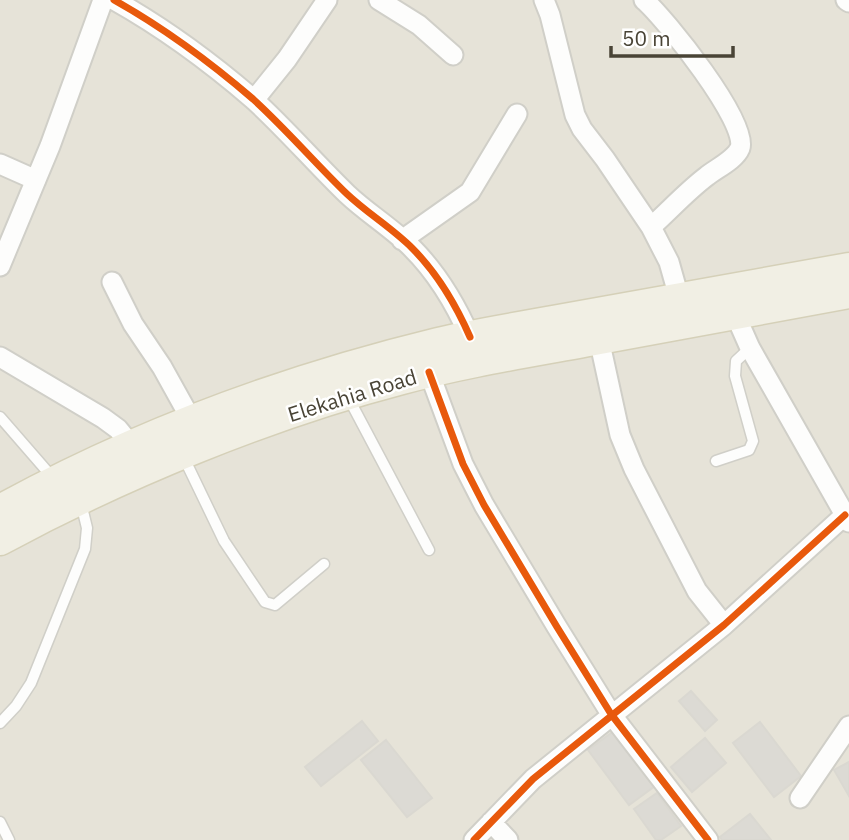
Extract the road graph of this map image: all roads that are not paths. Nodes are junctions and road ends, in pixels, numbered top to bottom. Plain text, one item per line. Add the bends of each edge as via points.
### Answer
1 (103, 0) edge
2 (114, 0) edge
3 (327, 0) edge
4 (379, 0) edge
5 (544, 0) edge
6 (644, 0) edge
7 (453, 55) dead end
8 (254, 100) junction
9 (517, 114) dead end
10 (0, 164) edge
11 (36, 180) junction
12 (651, 227) junction
13 (402, 240) junction
14 (0, 266) edge
15 (849, 268) edge
16 (112, 282) dead end
17 (849, 293) edge
18 (730, 303) junction
19 (682, 310) junction
20 (470, 337) junction
21 (599, 339) junction
22 (750, 348) junction
23 (0, 357) edge
24 (429, 372) junction
25 (347, 396) junction
26 (0, 417) edge
27 (192, 421) junction
28 (131, 445) junction
29 (182, 454) junction
30 (716, 461) dead end
31 (56, 481) junction
32 (80, 499) junction
33 (0, 510) edge
34 (847, 518) edge
35 (0, 540) edge
36 (429, 550) dead end
37 (324, 564) dead end
38 (724, 625) junction
39 (611, 714) junction
40 (0, 723) edge
41 (849, 726) edge
42 (800, 798) dead end
43 (0, 822) edge
44 (491, 822) junction
45 (9, 840) edge
46 (474, 840) edge
47 (508, 840) edge
48 (708, 840) edge

1 - 11 street
2 - 8 street via 146,18
3 - 8 street
4 - 7 street via 419,25
5 - 12 street via 575,115
6 - 12 street via 690,51 741,140 735,155
8 - 13 street via 349,196
9 - 13 street via 470,192
10 - 11 street
11 - 14 street
12 - 19 street via 669,262
13 - 20 street via 435,275
15 - 18 main road, Elekahia Road
16 - 27 street
17 - 18 main road, Elekahia Road
18 - 19 main road, Elekahia Road
18 - 22 street
19 - 20 main road, Elekahia Road
19 - 21 main road, Elekahia Road
20 - 27 main road, Elekahia Road via 300,382
21 - 24 main road, Elekahia Road
21 - 38 street via 620,435 634,469 697,591
22 - 30 lane via 736,361 735,376 752,447
22 - 34 street
23 - 28 street via 103,418
24 - 25 main road, Elekahia Road
24 - 39 street via 463,464 484,505
25 - 29 main road, Elekahia Road
25 - 36 lane
26 - 31 lane
27 - 28 main road, Elekahia Road
28 - 31 main road, Elekahia Road
29 - 32 main road, Elekahia Road
29 - 37 lane via 224,541 265,602 275,604
31 - 33 main road, Elekahia Road
32 - 35 main road, Elekahia Road
32 - 40 lane via 87,528 85,549 31,683
34 - 38 street
38 - 39 street
39 - 44 street via 533,779
39 - 48 street
41 - 42 street
43 - 45 lane
44 - 46 street
44 - 47 street

